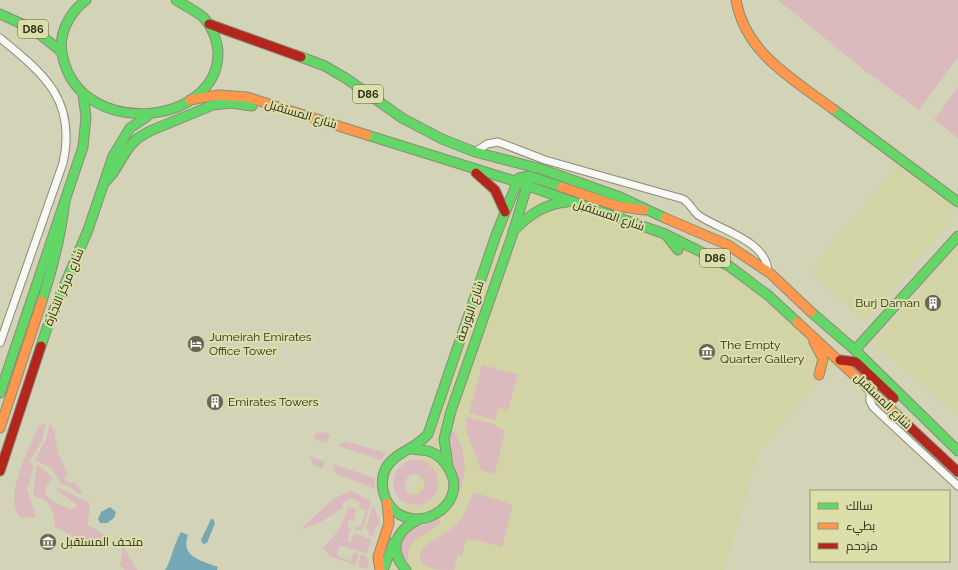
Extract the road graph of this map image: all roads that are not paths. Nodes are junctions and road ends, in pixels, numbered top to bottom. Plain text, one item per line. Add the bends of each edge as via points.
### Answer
1 (86, 0) edge
2 (176, 0) edge
3 (736, 0) edge
4 (0, 14) edge
5 (209, 24) junction
6 (0, 38) edge
7 (62, 52) junction
8 (82, 94) junction
9 (190, 100) junction
10 (284, 109) junction
11 (148, 116) junction
12 (475, 152) junction
13 (525, 165) junction
14 (469, 168) junction
15 (529, 176) junction
16 (104, 182) junction
17 (516, 182) junction
18 (527, 186) junction
19 (65, 201) junction
20 (575, 202) junction
21 (958, 202) edge
22 (645, 210) junction
23 (505, 212) junction
24 (513, 231) junction
25 (665, 234) junction
26 (958, 236) edge
27 (678, 250) dead end
28 (768, 272) junction
29 (811, 334) junction
30 (0, 344) edge
31 (855, 350) junction
32 (840, 360) junction
33 (819, 375) dead end
34 (870, 388) junction
35 (0, 393) edge
36 (910, 403) junction
37 (0, 428) edge
38 (413, 449) junction
39 (958, 451) edge
40 (448, 465) junction
41 (0, 471) edge
42 (958, 472) edge
43 (958, 486) edge
44 (386, 501) junction
45 (418, 520) junction
46 (395, 541) junction
47 (381, 570) edge
48 (406, 570) edge

1 - 7 main road via 73,11 66,23 62,37
2 - 5 main road via 199,14
3 - 21 main road via 745,31 768,60
4 - 7 main road, D86 via 33,29
5 - 9 main road via 217,42 214,76 206,87
5 - 12 main road, شارع المستقبل / D86 via 325,66 413,125
6 - 30 street via 46,79 59,104 67,133 63,163
7 - 8 main road via 68,75
8 - 11 main road via 96,104 117,112
8 - 19 main road, شارع مركز التجارة via 86,117 85,137
9 - 10 main road, شارع المستقبل / D86 via 228,95
9 - 11 main road via 174,109
10 - 14 main road, شارع المستقبل / D86
10 - 16 main road via 271,110 231,103 206,107 182,119 154,128 140,136 128,148 112,175
11 - 16 main road, شارع مركز التجارة via 136,123 123,137
12 - 13 main road, شارع المستقبل / D86
12 - 28 street via 486,144 498,142 544,160 683,199 698,215 758,249 766,259
13 - 15 main road
13 - 22 main road, شارع المستقبل / D86 via 620,197
14 - 17 main road, شارع المستقبل / D86
14 - 23 main road via 494,188
15 - 17 main road via 522,176
15 - 18 main road, شارع البورصة
15 - 22 main road via 617,206
16 - 41 main road, شارع مركز التجارة via 82,246 50,319
17 - 18 main road, شارع المستقبل / D86
17 - 23 main road, شارع البورصة
18 - 20 main road, شارع المستقبل / D86
18 - 24 main road, شارع البورصة
19 - 35 main road, شارع مركز التجارة
19 - 37 main road via 64,221 54,265
20 - 24 main road via 552,203 537,209
20 - 25 main road, شارع المستقبل / D86
22 - 28 main road, شارع المستقبل / D86 via 713,238 742,253
23 - 38 main road, شارع البورصة via 430,429 425,438
24 - 40 main road, شارع البورصة via 448,421 444,439
25 - 27 main road
25 - 29 main road, شارع المستقبل / D86 via 708,254 744,276
26 - 31 main road
28 - 31 main road, شارع المستقبل / D86
29 - 32 main road, شارع المستقبل / D86
29 - 33 main road via 823,359
31 - 36 main road, شارع المستقبل / D86
32 - 34 main road, شارع المستقبل / D86
32 - 36 main road via 856,362 892,396 900,402
34 - 42 main road, شارع المستقبل / D86
34 - 43 street via 870,401 873,407
36 - 39 main road, شارع المستقبل / D86
38 - 40 main road via 433,452
38 - 44 main road via 396,456 385,470 382,487
40 - 45 main road via 453,480 448,504 436,515
44 - 45 main road via 400,515
44 - 47 main road via 389,523 378,557
45 - 46 main road via 405,527
46 - 47 main road
46 - 48 main road via 396,556

